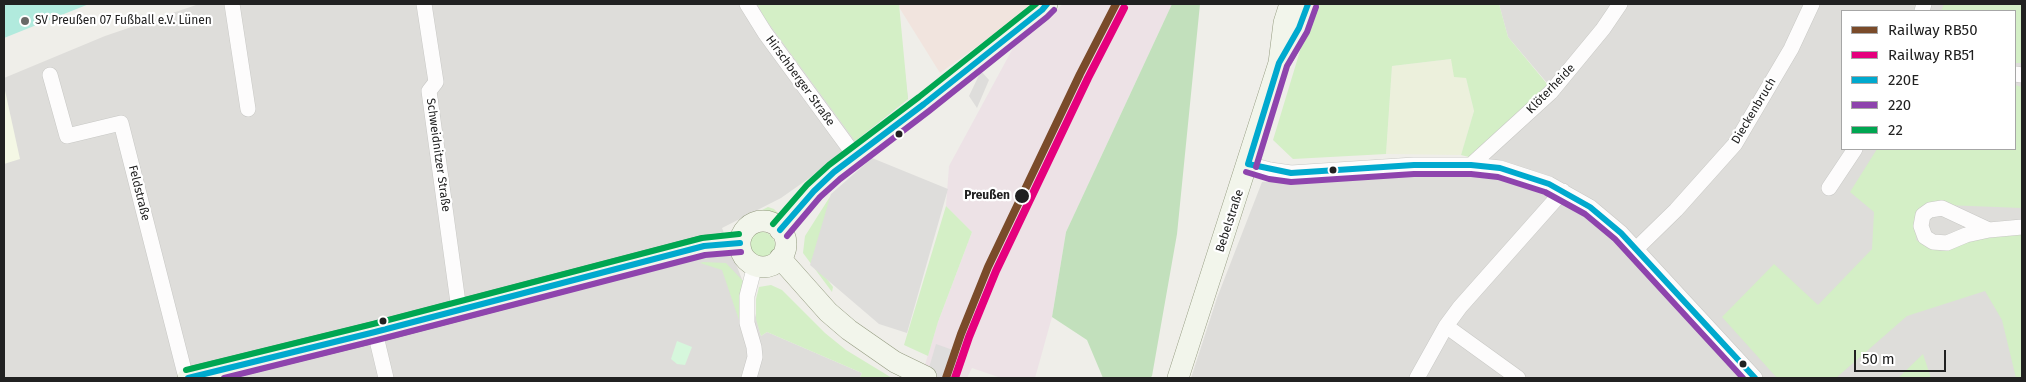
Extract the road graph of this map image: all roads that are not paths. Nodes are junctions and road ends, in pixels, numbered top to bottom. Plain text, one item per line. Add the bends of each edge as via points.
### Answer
1 (232, 4) edge
2 (424, 4) edge
3 (747, 4) edge
4 (1047, 4) edge
5 (1620, 4) edge
6 (1812, 4) edge
7 (1295, 5) edge
8 (50, 75) dead end
9 (248, 109) dead end
10 (1854, 150) edge
11 (855, 156) junction
12 (1248, 164) junction
13 (1471, 165) junction
14 (1829, 188) dead end
15 (1563, 191) junction
16 (2022, 227) edge
17 (780, 230) junction
18 (1989, 230) dead end
19 (740, 243) junction
20 (1636, 249) junction
21 (780, 258) junction
22 (755, 265) junction
23 (459, 310) junction
24 (1446, 326) junction
25 (375, 332) junction
26 (926, 377) dead end
27 (187, 378) edge
28 (386, 378) edge
29 (750, 378) edge
30 (1178, 378) edge
31 (1417, 378) edge
32 (1518, 378) edge
33 (1755, 378) edge

1 - 9 street
2 - 23 street, Schweidnitzer Straße via 436,82 429,92
3 - 11 street, Hirschberger Straße
4 - 11 street
5 - 13 street, Klöterheide via 1604,29 1551,92
6 - 20 street, Dieckenbruch via 1791,49 1735,144
7 - 12 street, Bebelstraße via 1284,23 1279,64
8 - 27 street, Feldstraße via 67,136 121,123
10 - 14 street
11 - 17 street via 814,191
12 - 13 street via 1290,173 1414,165
12 - 30 street, Bebelstraße
13 - 15 street via 1518,172
15 - 20 street via 1603,217
15 - 24 street
16 - 18 street
17 - 19 street via 767,222 752,224 746,228
17 - 21 street via 785,241
19 - 22 street via 744,257
19 - 23 street via 704,246
20 - 33 street
21 - 22 street via 769,266
21 - 26 street via 828,312 849,330 889,359
22 - 29 street via 747,303 747,323 755,357
23 - 25 street
24 - 31 street
24 - 32 street
25 - 27 street
25 - 28 street

